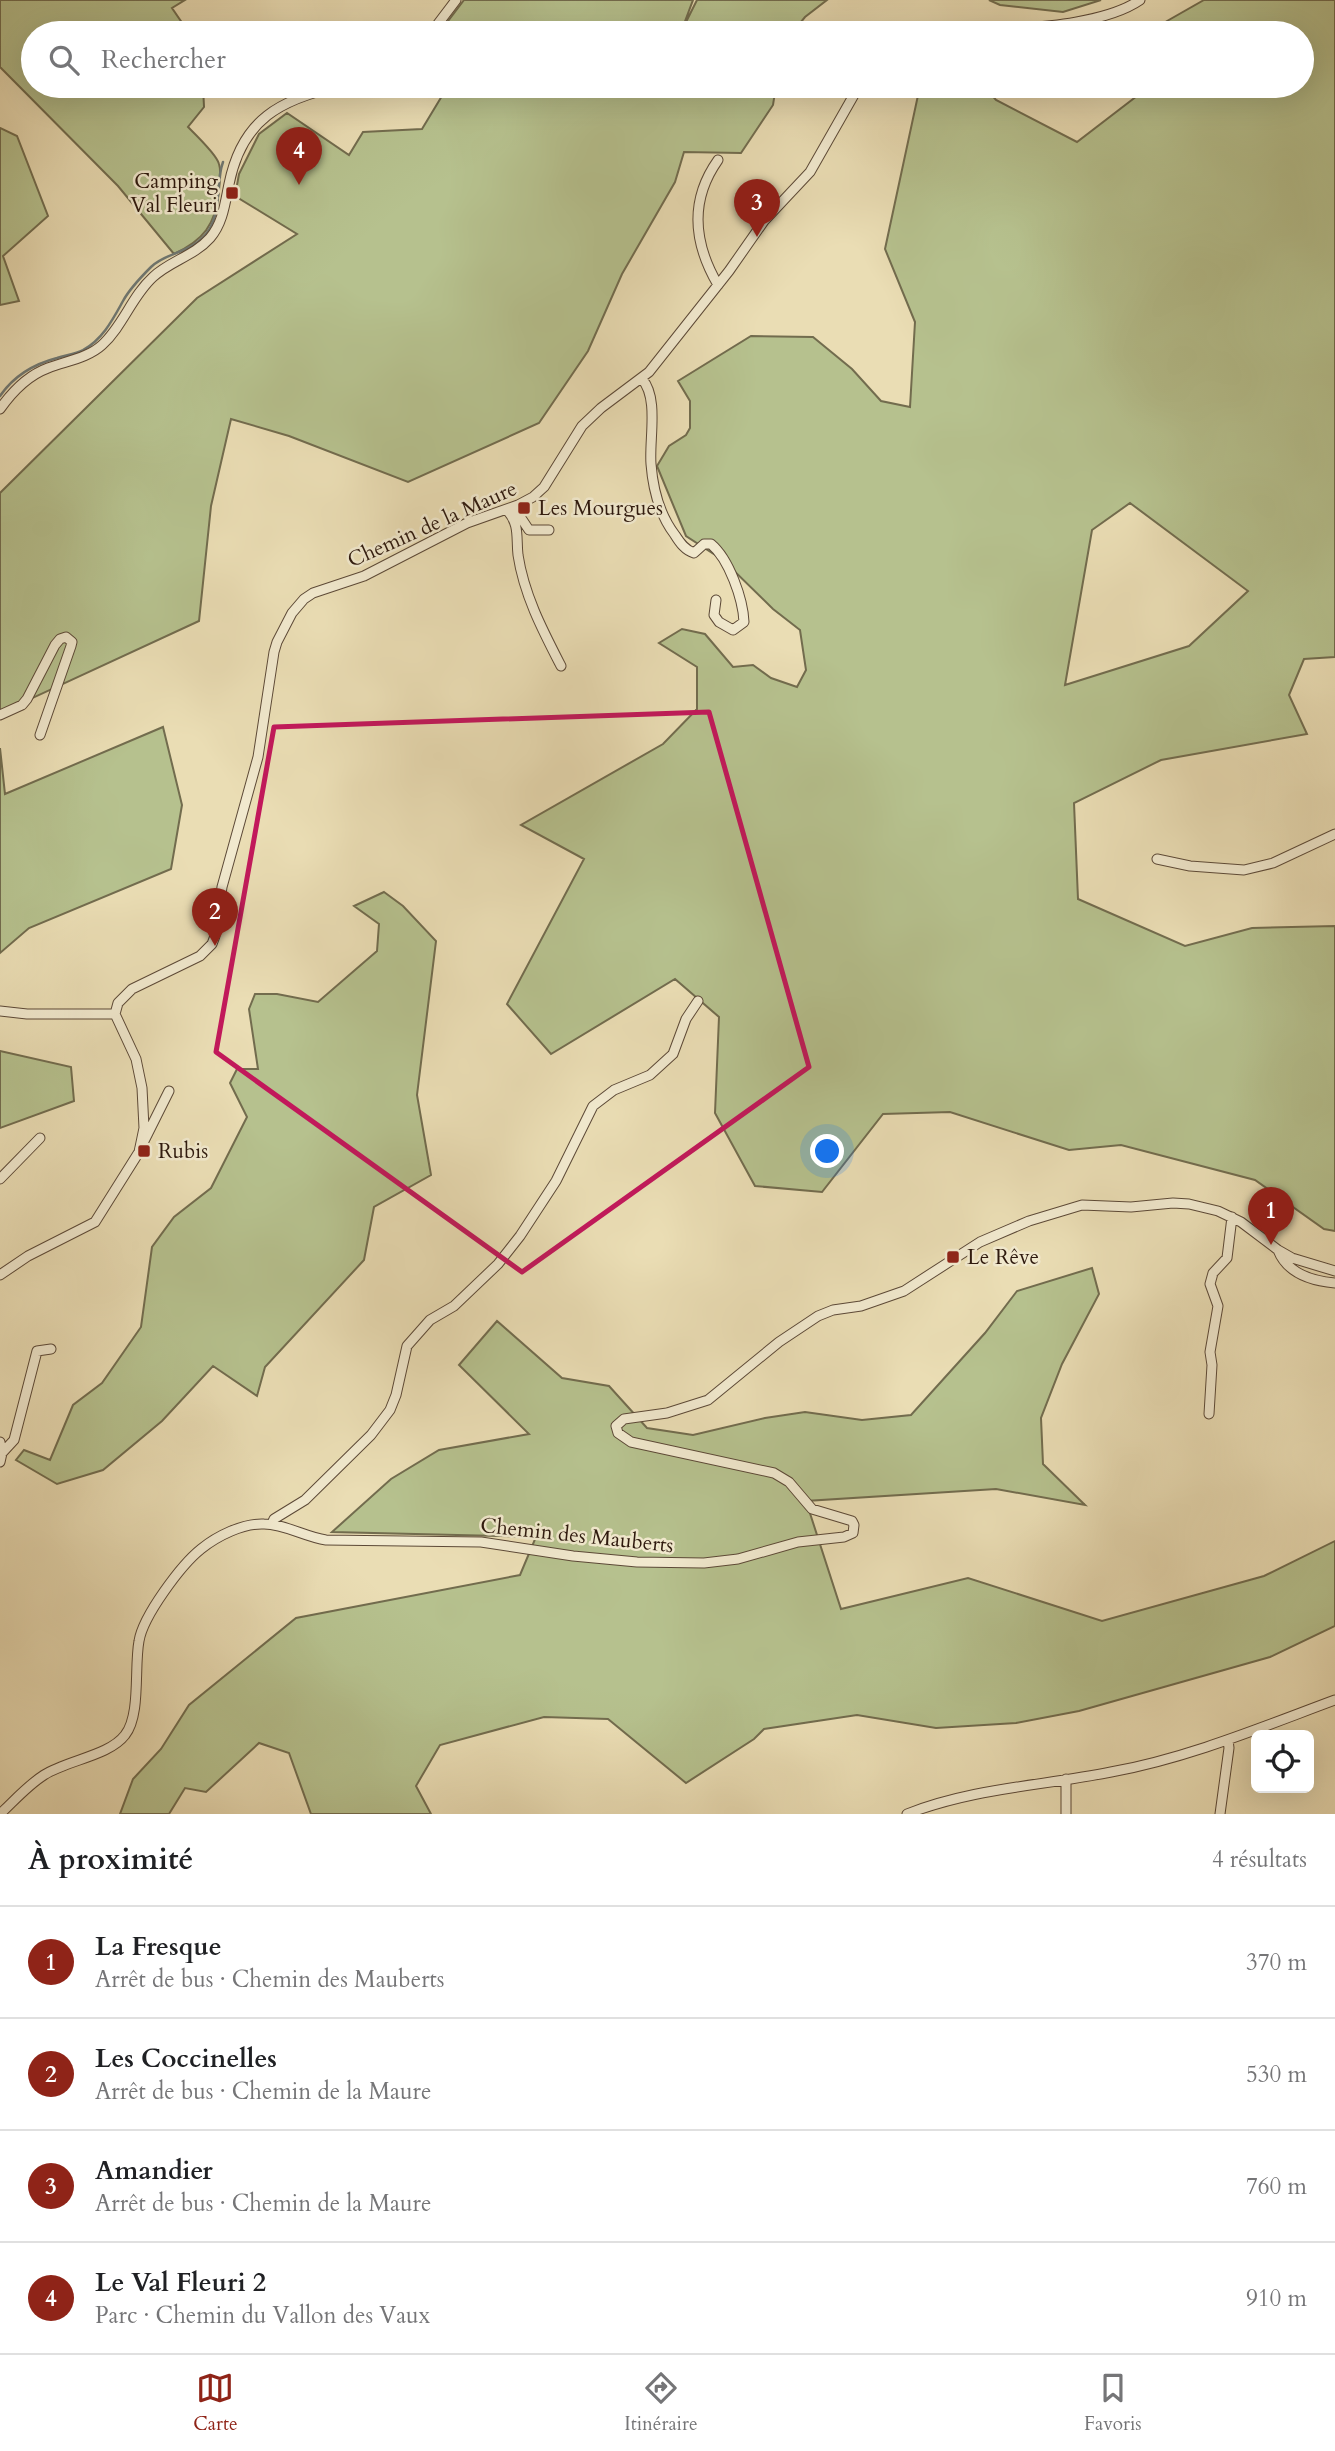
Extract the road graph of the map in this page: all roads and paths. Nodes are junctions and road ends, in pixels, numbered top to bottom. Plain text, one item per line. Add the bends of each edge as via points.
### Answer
1 (456, 0) edge
2 (1140, 0) edge
3 (440, 21) edge
4 (1081, 21) edge
5 (294, 98) edge
6 (852, 98) edge
7 (718, 160) dead end
8 (718, 285) junction
9 (642, 379) junction
10 (0, 408) edge
11 (511, 508) junction
12 (549, 530) dead end
13 (716, 600) dead end
14 (561, 667) dead end
15 (0, 715) edge
16 (40, 734) dead end
17 (1335, 834) edge
18 (1157, 859) dead end
19 (698, 1001) dead end
20 (0, 1011) edge
21 (115, 1014) junction
22 (169, 1091) dead end
23 (40, 1138) dead end
24 (143, 1143) junction
25 (0, 1179) edge
26 (1232, 1217) junction
27 (1278, 1250) junction
28 (1335, 1271) edge
29 (0, 1275) edge
30 (1335, 1283) edge
31 (51, 1349) dead end
32 (1209, 1414) dead end
33 (0, 1442) edge
34 (1, 1458) edge
35 (272, 1524) junction
36 (1335, 1700) edge
37 (1228, 1740) junction
38 (1066, 1779) junction
39 (0, 1814) edge
40 (907, 1814) edge
41 (1066, 1814) edge
42 (1220, 1814) edge

1 - 3 street
2 - 4 street via 1123,10
5 - 10 street via 267,115 244,144 233,166 221,220 210,239 152,277 102,345 33,376
6 - 8 street, Chemin de la Maure via 810,172 764,221
7 - 8 street via 697,207 701,249
8 - 9 street, Chemin de la Maure
9 - 11 street, Chemin de la Maure via 591,416 544,487
9 - 13 street via 651,399 651,463 659,507 687,551 694,553 711,544 721,552 744,611 741,626 733,630 719,622 714,615
11 - 12 street via 529,530
11 - 14 street via 525,585
11 - 21 street, Chemin de la Maure via 467,523 364,576 323,588 292,613 274,652 258,757 222,887 212,944 200,956 132,989 118,1003
15 - 16 street via 22,705 55,645 66,637 71,646
17 - 18 street via 1273,863 1244,870
19 - 35 street via 685,1019 673,1054 650,1075 614,1090 593,1106 555,1181 498,1264 454,1306 430,1320 407,1346 393,1403 371,1435 305,1500
20 - 21 street
21 - 24 street via 136,1059 142,1088
22 - 24 street
23 - 25 street
24 - 29 street via 95,1222
26 - 27 street, Chemin des Mauberts
26 - 32 street via 1227,1258 1213,1273 1210,1284 1218,1306 1210,1353
26 - 35 street, Chemin des Mauberts via 1173,1203 1082,1205 1051,1213 980,1242 904,1291 818,1316 708,1400 617,1423 618,1433 631,1442 782,1476 812,1509 852,1521 854,1529 849,1536 798,1542 720,1562 666,1563 573,1556 481,1542 326,1540
27 - 28 street, Chemin des Mauberts
27 - 30 street via 1282,1261 1298,1273
31 - 34 street via 37,1351 14,1440
33 - 34 street
35 - 39 street via 250,1525 210,1543 190,1560 155,1605 142,1628 133,1716 124,1737 43,1776
36 - 37 street
37 - 38 street via 1113,1772
37 - 42 street
38 - 40 street via 957,1797
38 - 41 street

